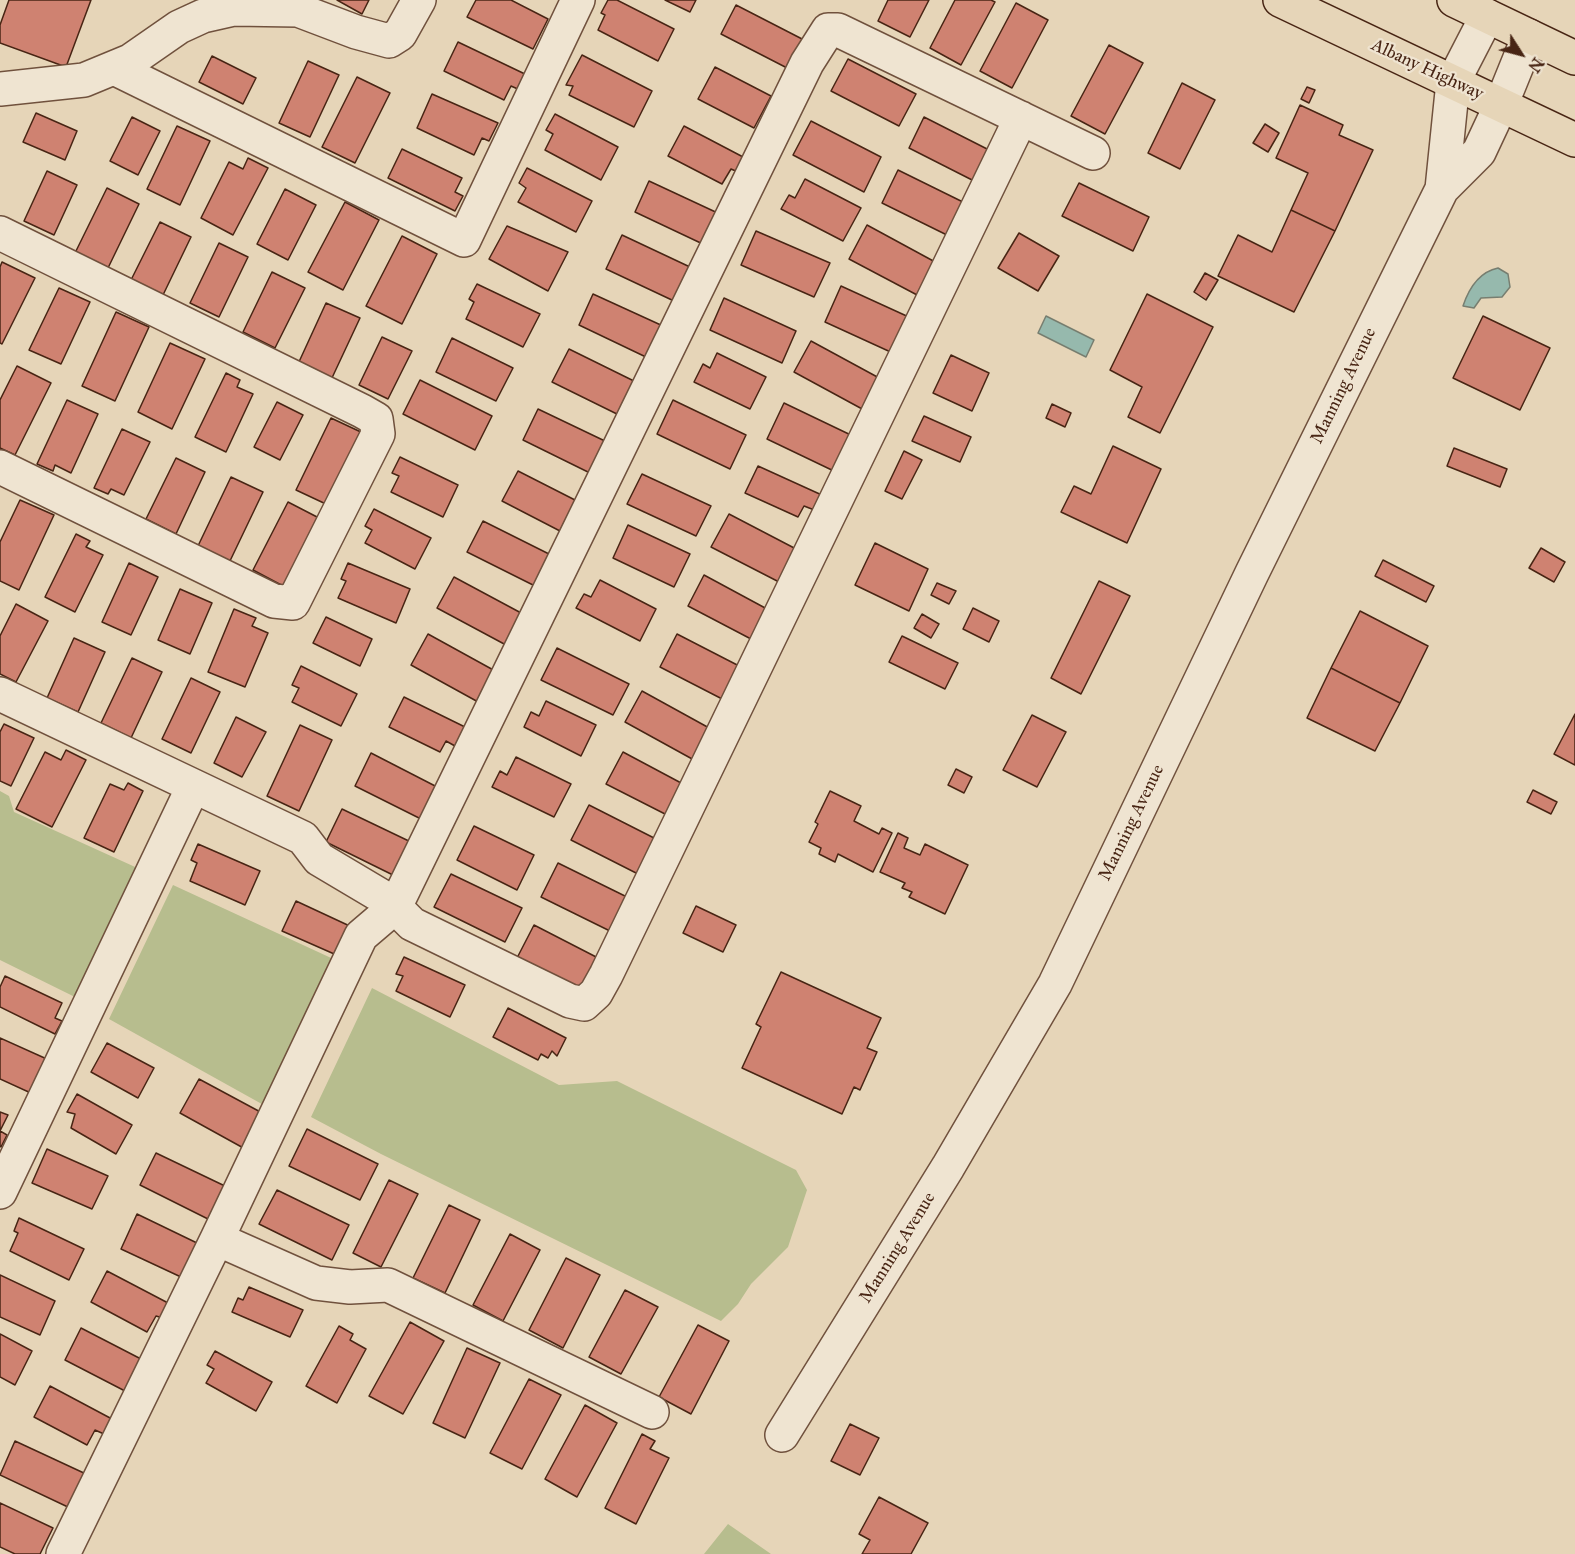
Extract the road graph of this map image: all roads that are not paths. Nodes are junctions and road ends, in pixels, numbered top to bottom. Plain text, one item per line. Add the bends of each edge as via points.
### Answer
1 (419, 0) edge
2 (578, 0) edge
3 (1280, 0) edge
4 (1454, 0) edge
5 (290, 5) edge
6 (1487, 16) junction
7 (1529, 36) junction
8 (1575, 58) edge
9 (114, 68) junction
10 (1453, 82) junction
11 (0, 89) edge
12 (1501, 105) junction
13 (1021, 118) junction
14 (1575, 140) edge
15 (1093, 153) dead end
16 (1442, 189) junction
17 (0, 233) edge
18 (0, 467) edge
19 (0, 694) edge
20 (193, 787) junction
21 (395, 907) junction
22 (0, 1192) edge
23 (217, 1239) junction
24 (652, 1412) dead end
25 (782, 1435) dead end
26 (63, 1554) edge

1 - 5 street via 399,34 389,41
2 - 9 street via 464,240
3 - 10 highway, Albany Highway
4 - 6 highway
5 - 9 street via 234,9 203,16
6 - 7 highway
6 - 10 street, Manning Avenue
7 - 8 highway
7 - 12 street, Manning Avenue
9 - 11 street via 84,80
10 - 12 highway, Albany Highway
10 - 16 street, Manning Avenue
12 - 14 highway, Albany Highway
12 - 16 street, Manning Avenue via 1479,152
13 - 15 street
13 - 21 street via 838,30 828,30 807,63
13 - 21 street via 596,993 584,1004 570,1001 412,924
16 - 25 street, Manning Avenue via 1054,984 948,1167
17 - 18 street via 362,411 376,419 378,434 293,603 274,601
19 - 20 street
20 - 21 street via 303,838 319,859
20 - 22 street
21 - 23 street via 361,936
23 - 24 street via 316,1283 350,1287 388,1285
23 - 26 street

